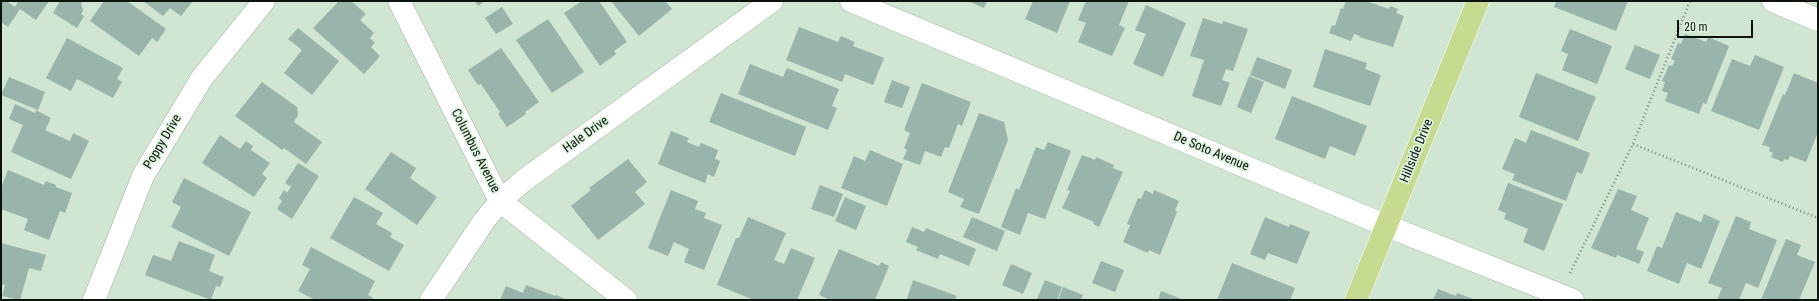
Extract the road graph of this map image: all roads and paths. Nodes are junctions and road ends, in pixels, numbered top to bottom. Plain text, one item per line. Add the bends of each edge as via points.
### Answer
1 (264, 1) edge
2 (399, 1) edge
3 (772, 1) edge
4 (851, 1) edge
5 (1478, 1) edge
6 (1690, 1) edge
7 (1773, 1) edge
8 (1818, 20) edge
9 (1633, 144) junction
10 (500, 201) junction
11 (1818, 218) edge
12 (1387, 226) junction
13 (1566, 297) edge
14 (94, 300) edge
15 (431, 300) edge
16 (626, 300) edge
17 (1356, 300) edge

1 - 14 street, Poppy Drive via 202,78 143,176
2 - 10 street, Columbus Avenue
3 - 10 street, Hale Drive via 523,181
4 - 12 street, De Soto Avenue
5 - 12 main road, Hillside Drive
6 - 9 path
7 - 8 street
9 - 11 path
9 - 13 path
10 - 15 street, Hale Drive
10 - 16 street, Columbus Avenue
12 - 13 street, De Soto Avenue
12 - 17 main road, Hillside Drive

